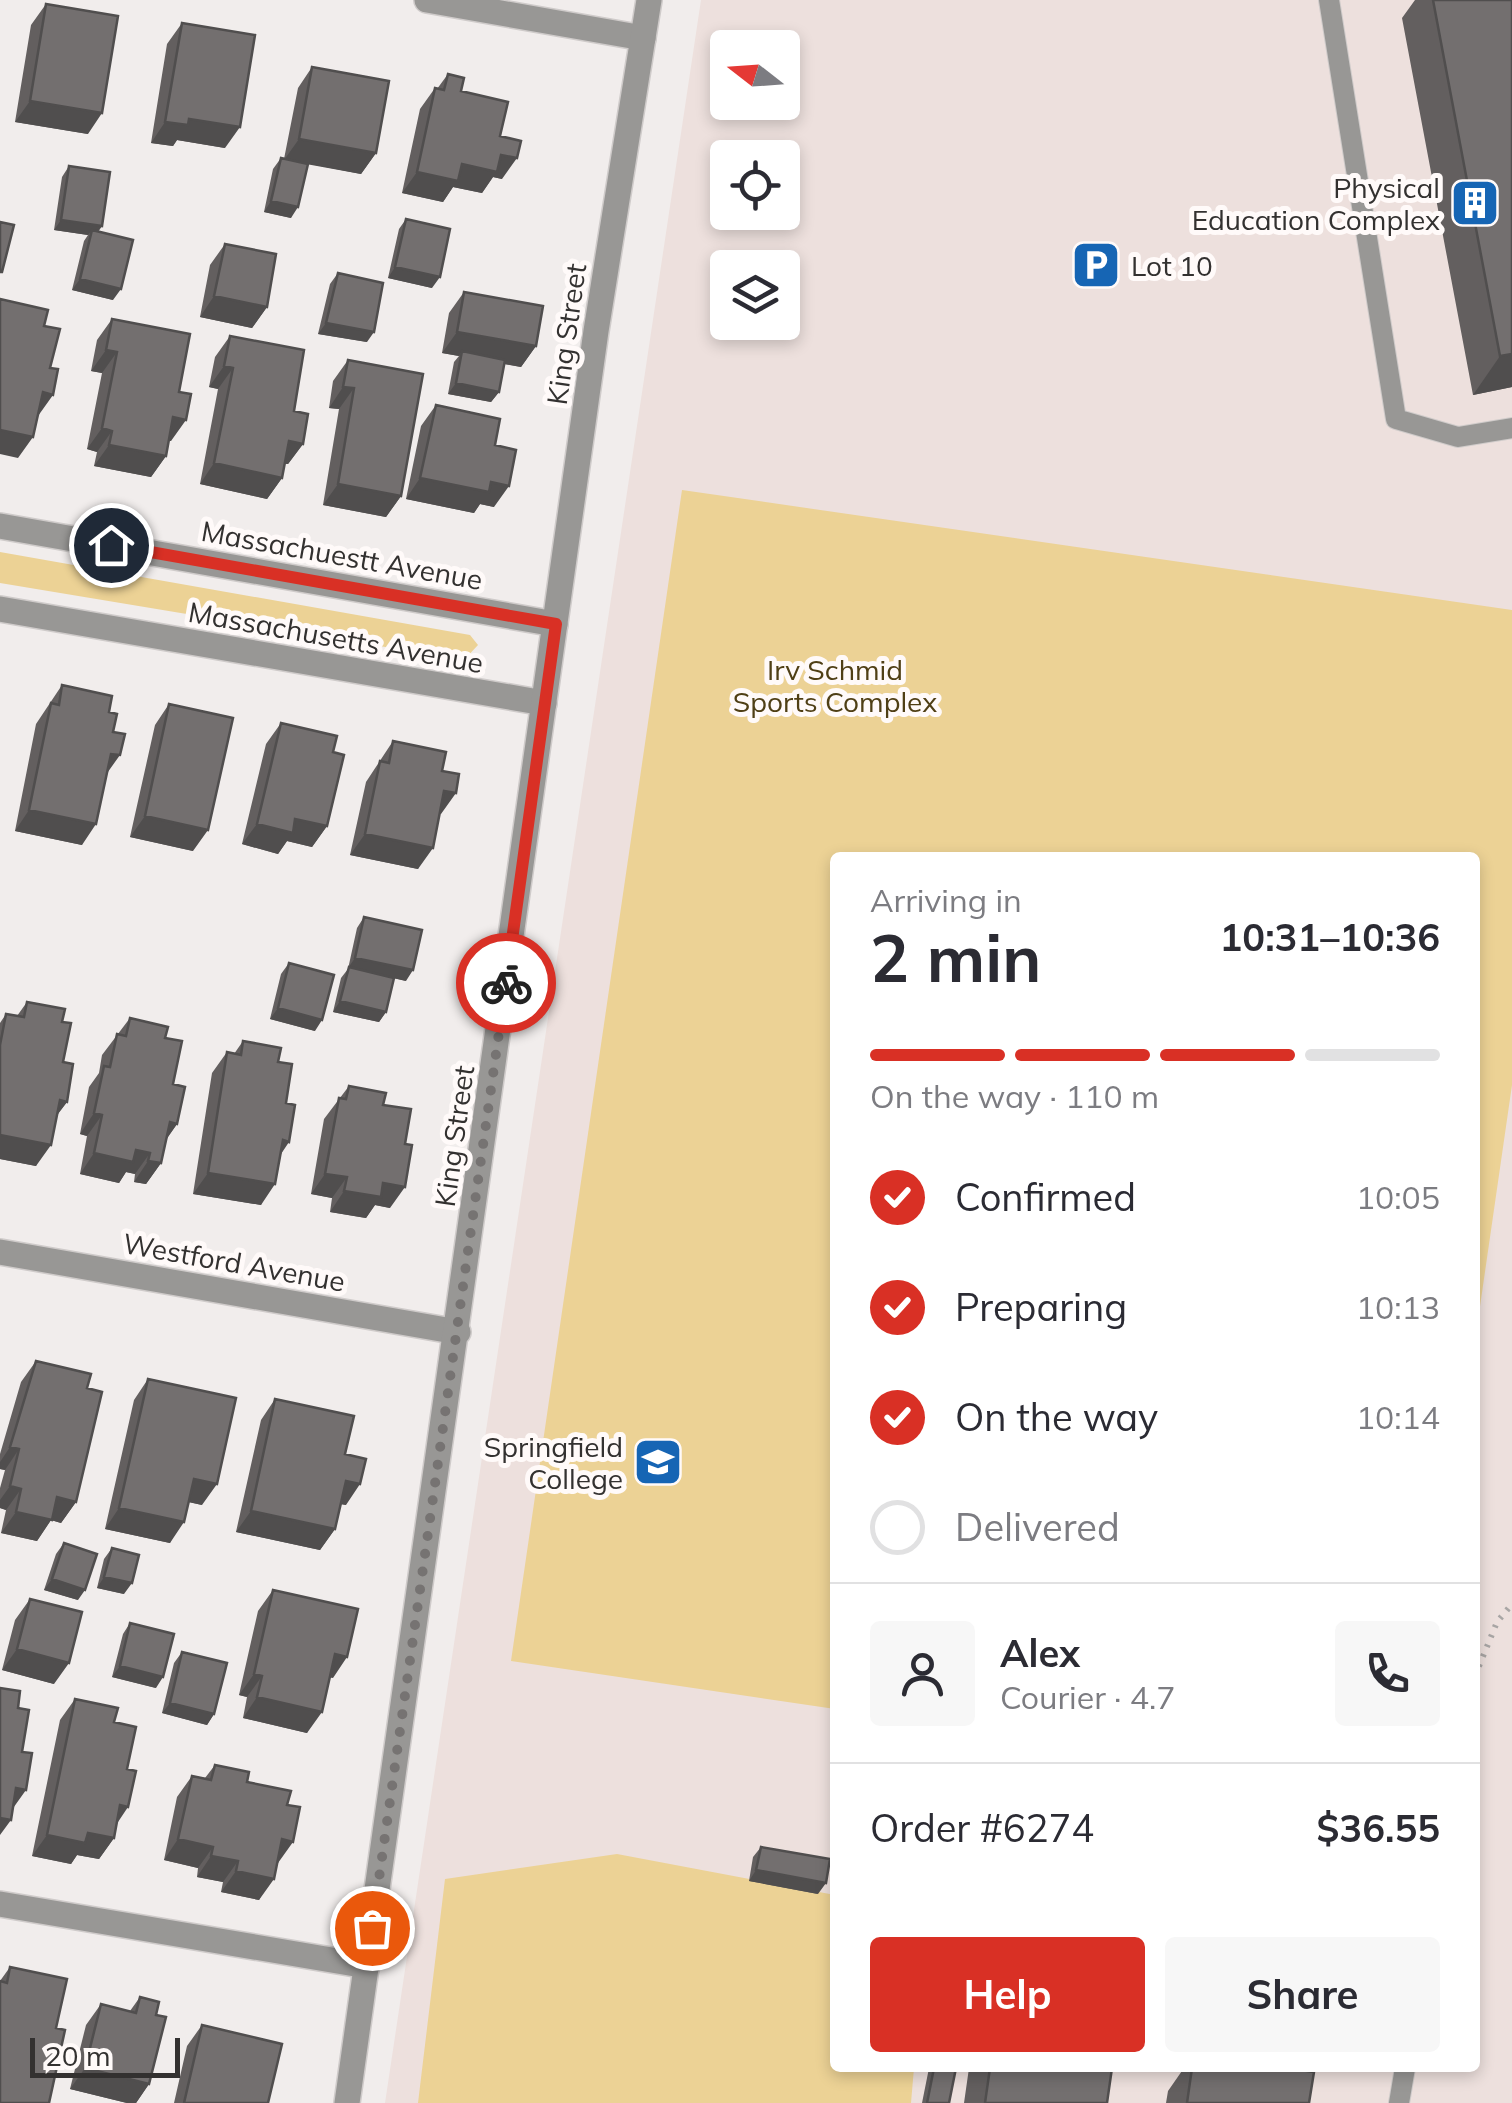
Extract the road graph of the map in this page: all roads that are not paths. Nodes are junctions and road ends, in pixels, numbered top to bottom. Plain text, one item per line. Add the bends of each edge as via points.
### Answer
1 (427, 0) edge
2 (649, 0) edge
3 (1328, 0) edge
4 (643, 38) junction
5 (1512, 428) edge
6 (0, 526) edge
7 (0, 609) edge
8 (556, 624) junction
9 (544, 704) junction
10 (0, 1252) edge
11 (458, 1332) junction
12 (0, 1904) edge
13 (367, 1966) junction
14 (1404, 2072) edge
15 (347, 2103) edge
16 (1400, 2103) edge

1 - 4 street
2 - 4 street, King Street
3 - 5 lane via 1396,419 1458,437
4 - 8 street, King Street
6 - 8 street, Massachuestt Avenue
7 - 9 street, Massachusetts Avenue
8 - 9 street, King Street
9 - 11 street, King Street
10 - 11 street, Westford Avenue
11 - 13 street, King Street
12 - 13 street
13 - 15 street, King Street
14 - 16 lane

